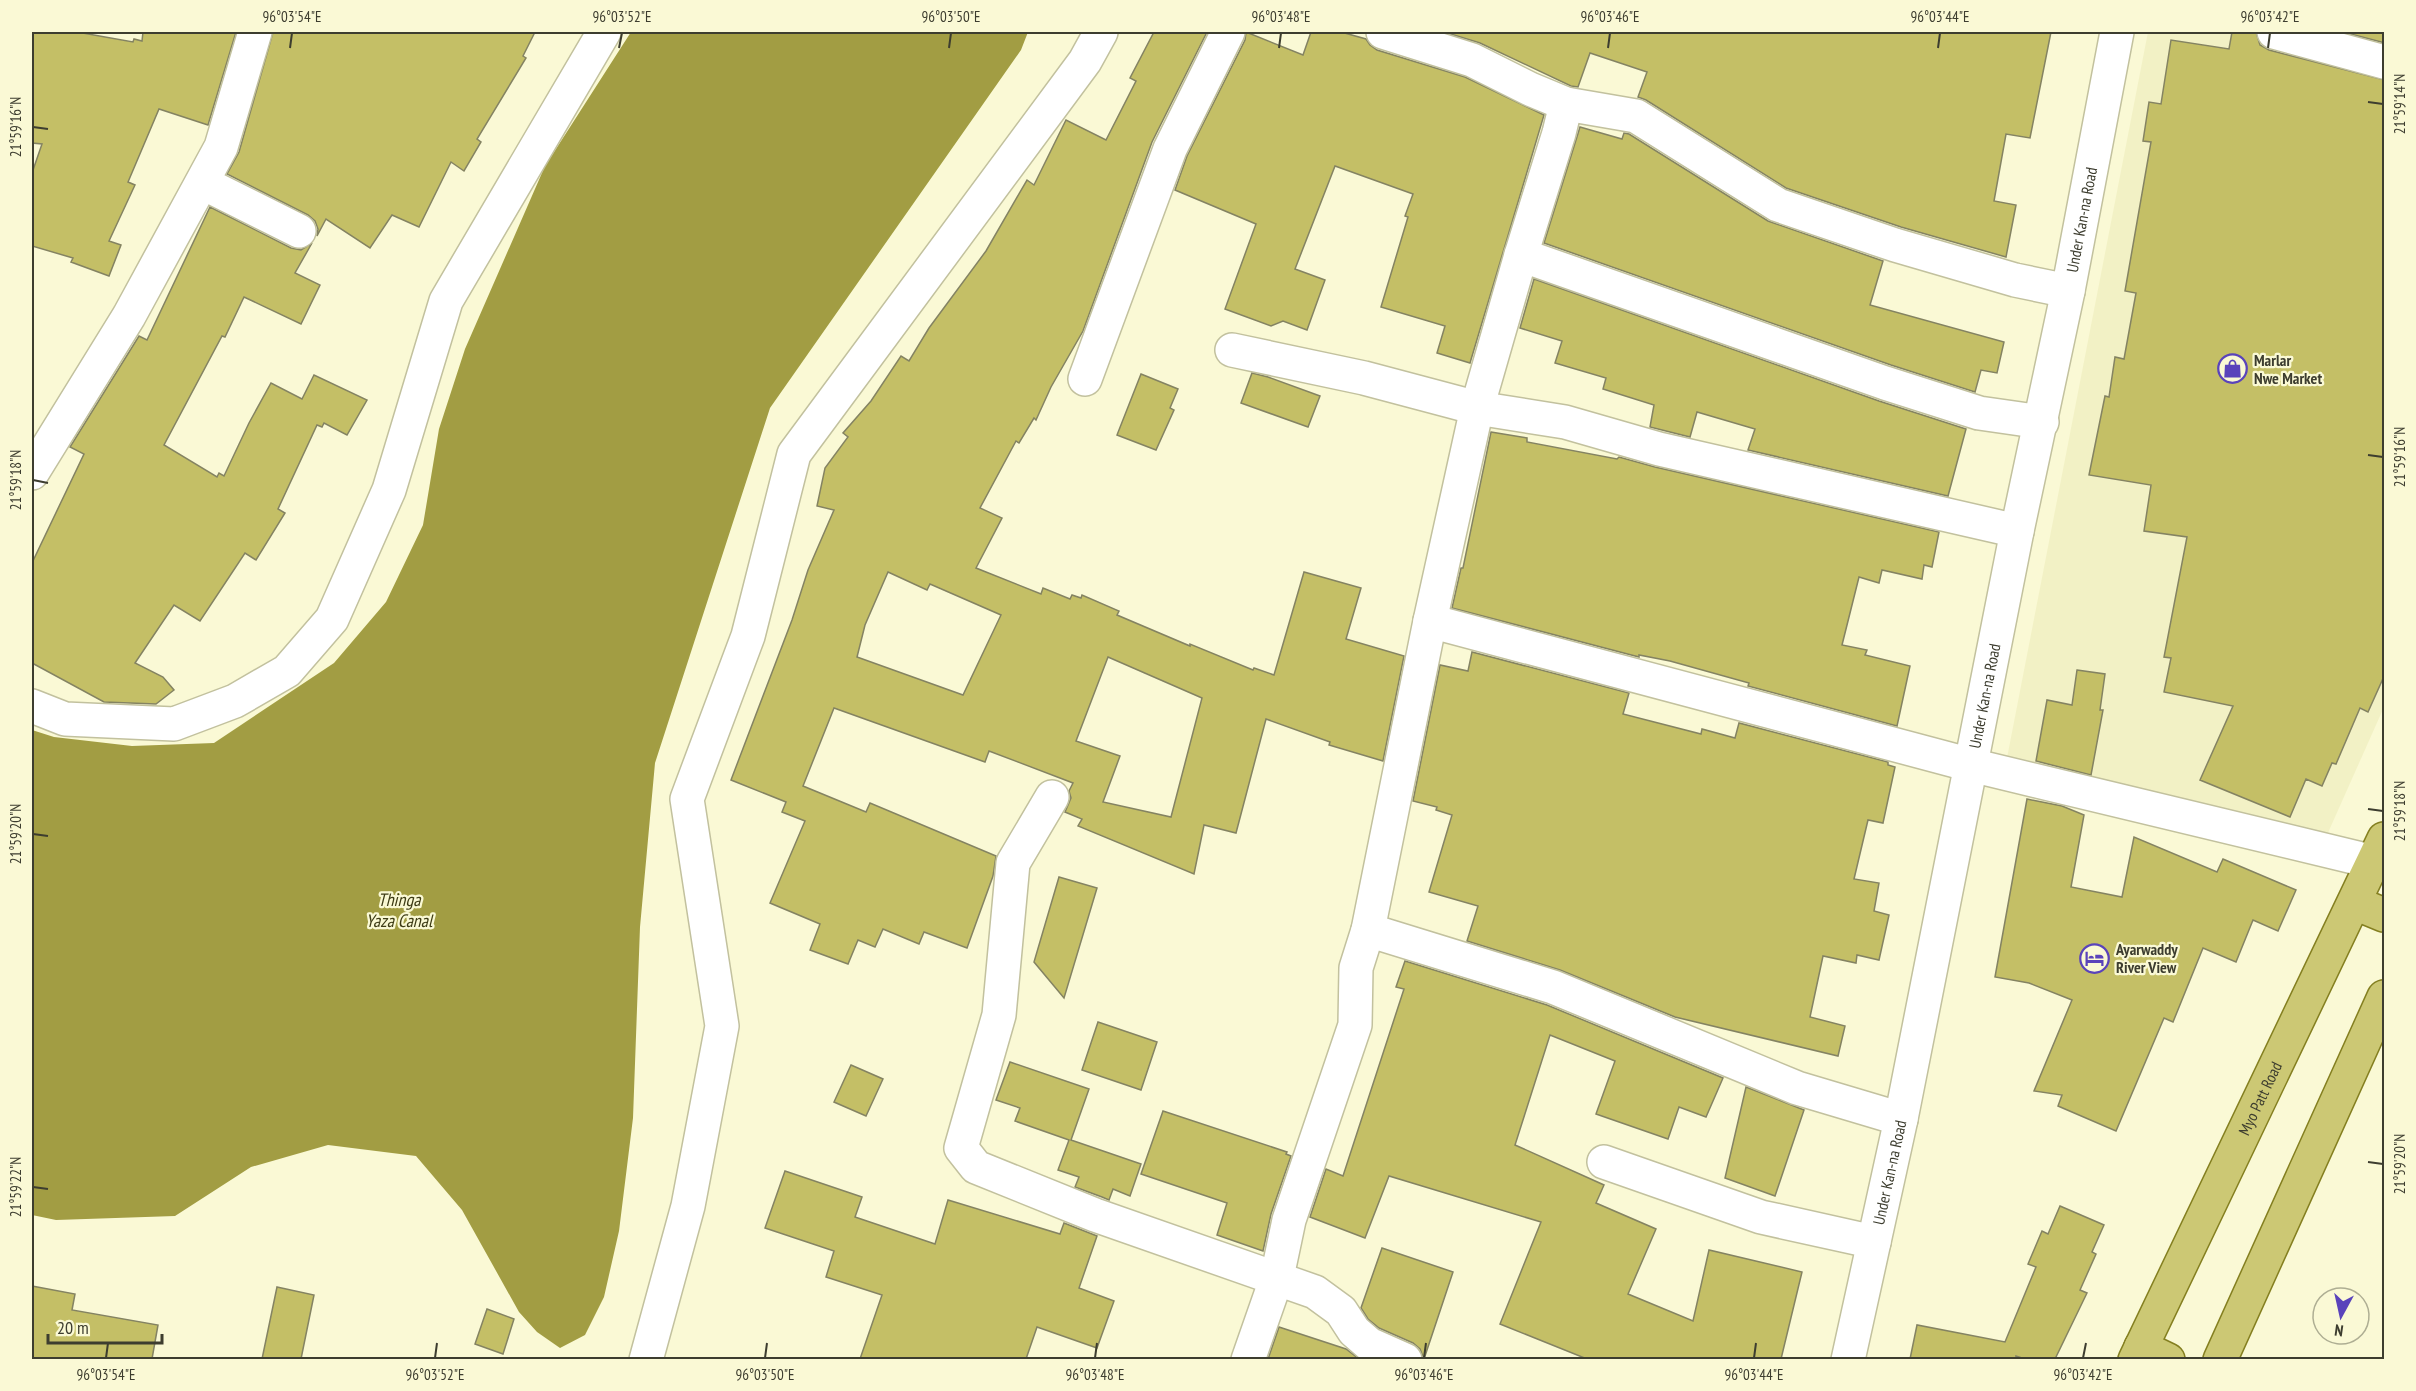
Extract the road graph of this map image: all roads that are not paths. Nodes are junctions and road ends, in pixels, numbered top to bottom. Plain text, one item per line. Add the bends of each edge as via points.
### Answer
1 (255, 32) edge
2 (604, 32) edge
3 (1101, 32) edge
4 (1228, 32) edge
5 (1383, 32) edge
6 (2117, 32) edge
7 (2283, 32) edge
8 (2385, 62) edge
9 (1566, 104) junction
10 (203, 183) junction
11 (299, 231) dead end
12 (1521, 255) junction
13 (2068, 291) junction
14 (1232, 350) dead end
15 (1085, 379) dead end
16 (1477, 408) junction
17 (2042, 422) junction
18 (32, 473) edge
19 (2017, 531) junction
20 (1430, 621) junction
21 (32, 706) edge
22 (1971, 765) junction
23 (1052, 797) dead end
24 (2379, 850) edge
25 (2370, 909) edge
26 (1368, 930) junction
27 (2385, 997) edge
28 (1901, 1119) junction
29 (1604, 1162) dead end
30 (1874, 1242) junction
31 (1277, 1277) junction
32 (2148, 1355) edge
33 (646, 1359) edge
34 (1248, 1359) edge
35 (1405, 1359) edge
36 (1848, 1359) edge
37 (2220, 1359) edge

1 - 10 street via 221,147
2 - 21 street via 446,301 389,490 332,619 286,671 236,701 174,724 65,719
3 - 33 street via 1085,61 794,454 748,636 687,799 722,1026 688,1206
4 - 15 street via 1170,149
5 - 9 street via 1472,60
6 - 13 street, Under Kan-na Road
7 - 8 street
9 - 12 street
9 - 13 street via 1636,116 1778,205 1895,245
10 - 11 street
10 - 18 street via 129,316
12 - 16 street
12 - 17 street via 1885,383 1979,413
13 - 17 street, Under Kan-na Road
14 - 16 street via 1364,378
16 - 19 street via 1564,422 1659,448
16 - 20 street
17 - 19 street, Under Kan-na Road
19 - 22 street, Under Kan-na Road
20 - 22 street
20 - 26 street
22 - 24 street
22 - 28 street, Under Kan-na Road
23 - 31 street via 1013,863 999,1015 961,1148 976,1167 1095,1215
24 - 25 main road, Myo Patt Road
25 - 32 main road, Myo Patt Road
26 - 28 street via 1553,987 1797,1088
26 - 31 street via 1356,968 1355,1026 1289,1220
27 - 37 main road
28 - 30 street, Under Kan-na Road
29 - 30 street via 1761,1217
30 - 36 street, Under Kan-na Road
31 - 34 street
31 - 35 street via 1315,1292 1341,1311 1354,1331 1369,1344

